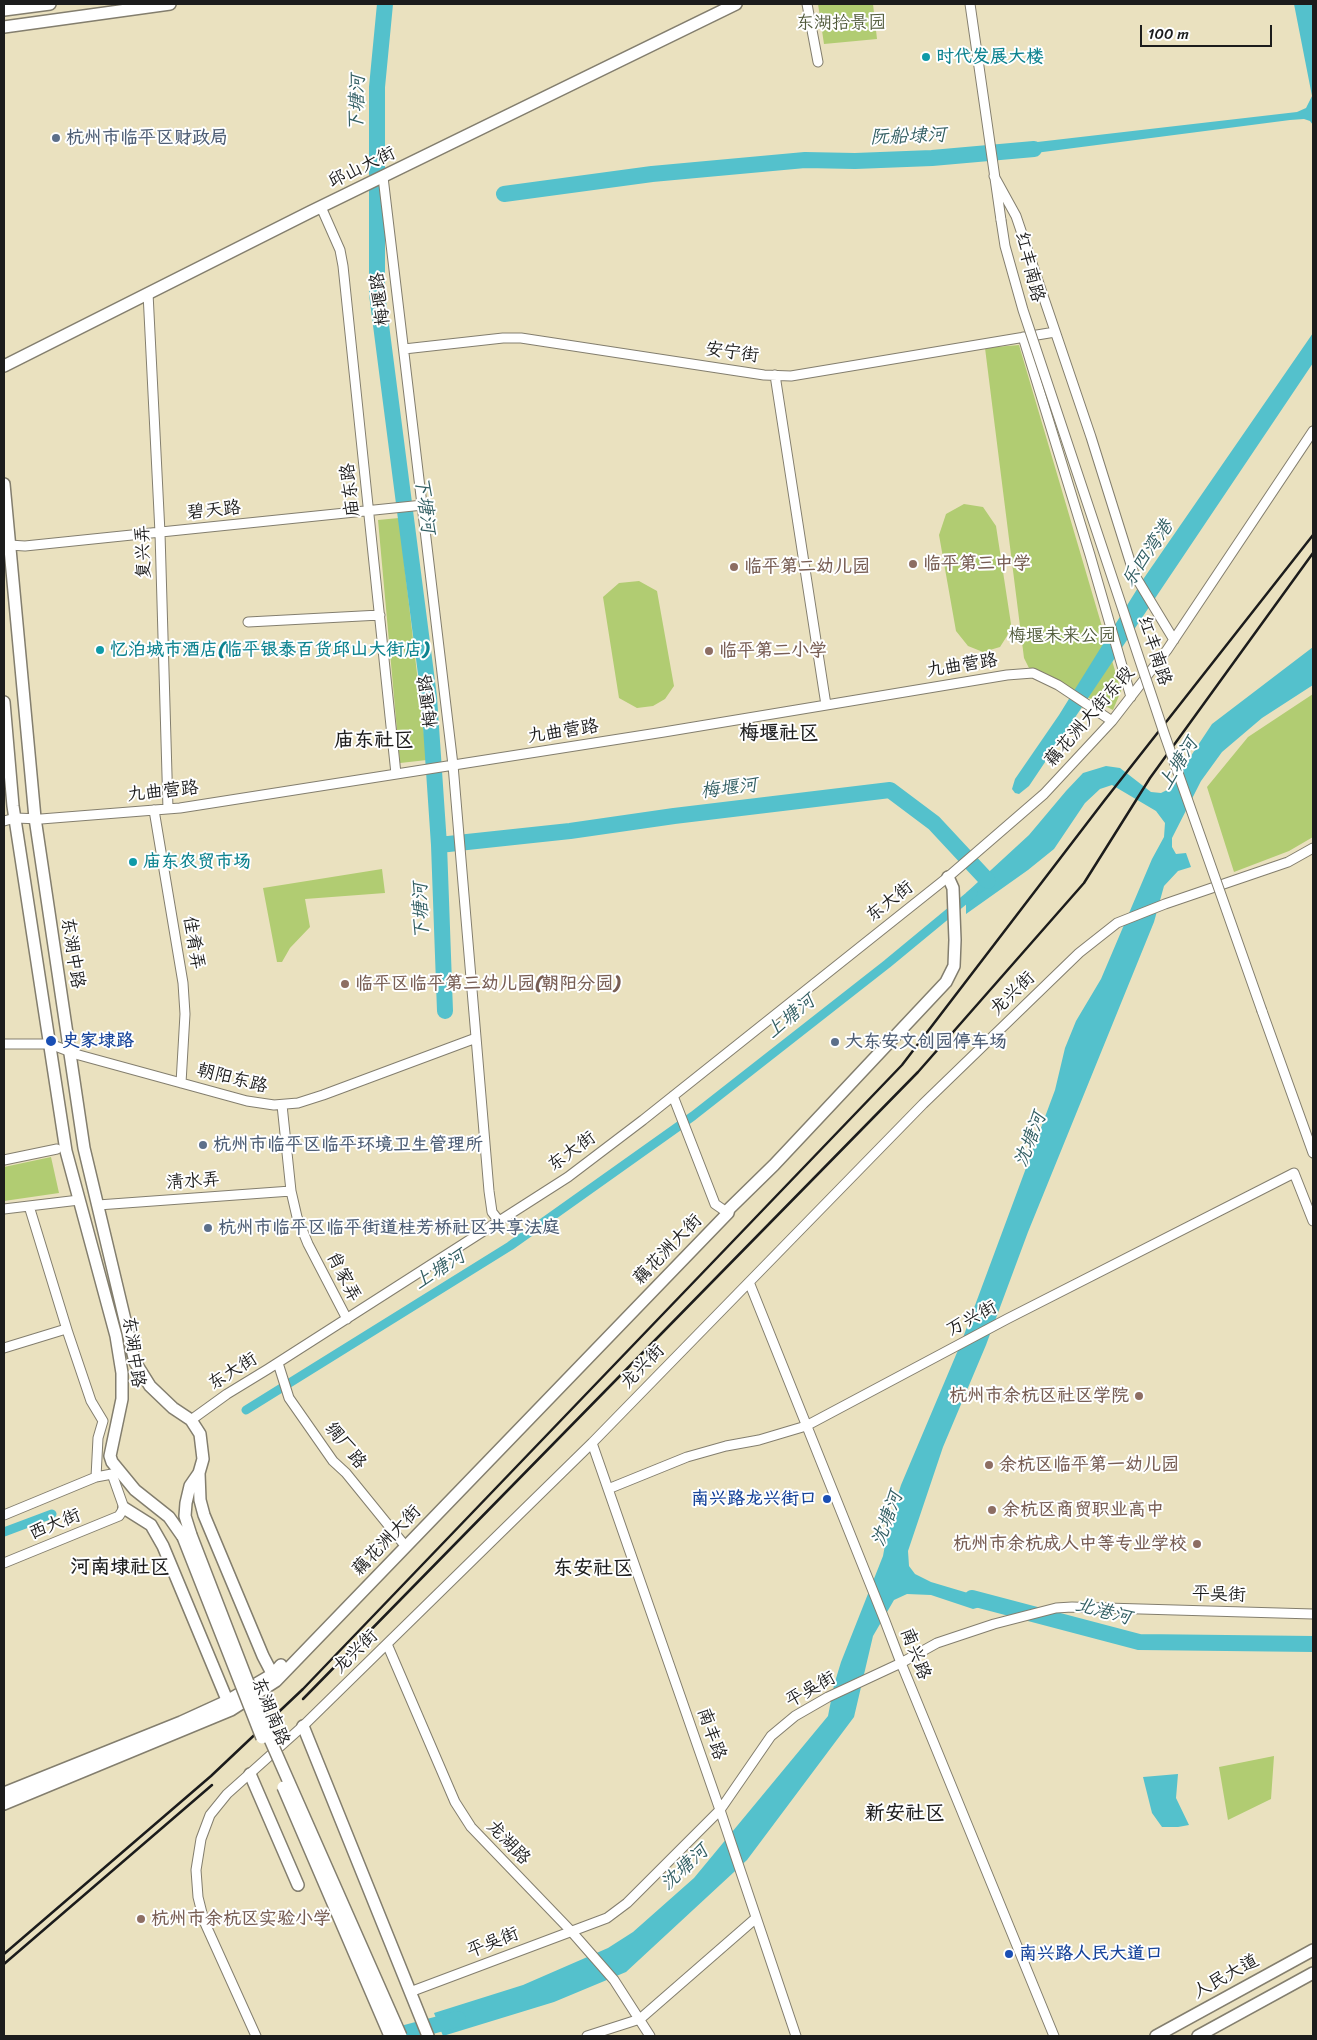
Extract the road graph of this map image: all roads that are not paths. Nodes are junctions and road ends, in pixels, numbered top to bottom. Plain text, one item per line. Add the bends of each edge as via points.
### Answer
1 (50, 4) edge
2 (170, 4) edge
3 (736, 4) edge
4 (807, 4) edge
5 (970, 4) edge
6 (4, 10) edge
7 (4, 27) edge
8 (818, 62) dead end
9 (994, 176) junction
10 (382, 177) junction
11 (321, 207) junction
12 (148, 294) junction
13 (1055, 332) junction
14 (1023, 337) junction
15 (404, 349) junction
16 (4, 366) edge
17 (775, 375) junction
18 (1313, 431) edge
19 (4, 484) edge
20 (422, 506) junction
21 (373, 510) junction
22 (160, 532) junction
23 (9, 546) junction
24 (380, 616) junction
25 (248, 622) dead end
26 (1174, 640) junction
27 (1131, 697) junction
28 (4, 702) edge
29 (826, 705) junction
30 (1112, 721) junction
31 (452, 765) junction
32 (398, 774) junction
33 (168, 809) junction
34 (154, 810) junction
35 (34, 818) junction
36 (9, 820) edge
37 (1313, 848) edge
38 (948, 877) junction
39 (476, 1038) junction
40 (4, 1044) edge
41 (50, 1044) junction
42 (69, 1051) junction
43 (181, 1083) junction
44 (674, 1096) junction
45 (282, 1105) junction
46 (57, 1149) dead end
47 (1313, 1152) edge
48 (4, 1160) edge
49 (291, 1191) junction
50 (79, 1200) junction
51 (98, 1205) junction
52 (28, 1206) junction
53 (4, 1209) edge
54 (727, 1211) junction
55 (499, 1221) junction
56 (1313, 1221) edge
57 (749, 1282) junction
58 (346, 1319) junction
59 (66, 1329) junction
60 (4, 1348) edge
61 (278, 1363) junction
62 (118, 1417) joint
63 (192, 1420) junction
64 (806, 1426) junction
65 (592, 1443) junction
66 (115, 1472) junction
67 (199, 1472) junction
68 (96, 1477) junction
69 (608, 1489) junction
70 (122, 1512) junction
71 (4, 1515) edge
72 (187, 1536) junction
73 (402, 1542) junction
74 (4, 1563) edge
75 (1313, 1614) edge
76 (387, 1644) junction
77 (901, 1664) junction
78 (274, 1677) junction
79 (229, 1706) junction
80 (303, 1726) junction
81 (250, 1774) junction
82 (4, 1793) edge
83 (4, 1804) edge
84 (720, 1810) junction
85 (298, 1885) dead end
86 (756, 1918) junction
87 (571, 1931) junction
88 (1313, 1950) edge
89 (1313, 1973) edge
90 (411, 1995) junction
91 (640, 2019) junction
92 (256, 2036) edge
93 (390, 2036) edge
94 (401, 2036) edge
95 (428, 2036) edge
96 (588, 2036) edge
97 (650, 2036) edge
98 (796, 2036) edge
99 (1054, 2036) edge
100 (1156, 2036) edge
101 (1198, 2036) edge

1 - 6 main road
2 - 7 main road
3 - 10 main road, 邱山大街
4 - 8 street
5 - 9 street, 红丰南路
9 - 13 street via 1016,216
9 - 47 street, 红丰南路, bridge via 1005,246 1026,319 1164,733
10 - 11 main road, 邱山大街
10 - 15 street, 梅堰路
11 - 12 main road, 邱山大街
11 - 21 street, 庙东路 via 340,250 343,266
12 - 16 main road, 邱山大街
12 - 22 street, 复兴弄
13 - 14 street, 安宁街
13 - 26 street via 1134,574
14 - 17 street, 安宁街 via 800,374
14 - 27 street
15 - 17 street, 安宁街 via 520,338
15 - 20 street, 梅堰路
17 - 29 street
18 - 26 street, 藕花洲大街东段
19 - 23 main road, 东湖中路
20 - 21 street, 碧天路
20 - 31 street, 梅堰路
21 - 22 street, 碧天路
21 - 24 street, 庙东路
22 - 23 street, 碧天路
22 - 33 street, 复兴弄
23 - 35 main road, 东湖中路
24 - 25 street
24 - 32 street, 庙东路
26 - 27 street, 藕花洲大街东段
27 - 30 street, 藕花洲大街东段
28 - 36 main road, 东湖中路
29 - 30 street, 九曲营路 via 1033,673 1058,685
29 - 31 street, 九曲营路
30 - 38 street, 藕花洲大街东段 via 1044,794
31 - 32 street, 九曲营路
31 - 39 street, 梅堰路
32 - 33 street, 九曲营路
33 - 34 street, 九曲营路
34 - 35 street, 九曲营路
34 - 43 street, 佳肴弄 via 183,982 185,1014
35 - 36 street, 九曲营路
35 - 42 main road, 东湖中路
36 - 41 main road, 东湖中路
37 - 57 street, 龙兴街 via 1288,862 1117,923 1079,953 923,1104
38 - 44 street, 东大街
38 - 54 main road, 藕花洲大街 via 953,888 955,929 954,966 946,982
39 - 45 street, 朝阳东路 via 323,1095
39 - 55 street, 梅堰路 via 489,1191 492,1212
40 - 41 street, 朝阳东路
41 - 42 street, 朝阳东路
41 - 50 main road, 东湖中路 via 66,1151
42 - 43 street, 朝阳东路
42 - 51 main road, 东湖中路 via 84,1148
43 - 45 street, 朝阳东路 via 247,1101
44 - 54 street via 715,1204
44 - 55 street, 东大街 via 568,1177
45 - 49 street, 肖家弄
46 - 48 street
49 - 51 street, 清水弄
49 - 58 street, 肖家弄 via 308,1244
50 - 52 street
50 - 62 main road, 东湖中路 via 116,1336 122,1373
51 - 63 main road, 东湖中路 via 135,1362 150,1386 173,1408
52 - 53 street
52 - 59 street
54 - 73 main road, 藕花洲大街
54 - 78 main road, 藕花洲大街
55 - 58 street, 东大街
56 - 64 street, 万兴街 via 1294,1173
57 - 64 street, 南兴路
57 - 65 street, 龙兴街
58 - 61 street, 东大街
59 - 60 street
59 - 68 street via 92,1401 103,1421 98,1438
61 - 63 street, 东大街
61 - 73 street, 绸厂路 via 290,1398 333,1461
62 - 66 main road, 东湖南路 via 110,1456
63 - 67 main road via 200,1434 204,1458
64 - 69 street, 万兴街 via 687,1457
64 - 77 street, 南兴路
65 - 69 street, 南丰路
65 - 76 street, 龙兴街
66 - 68 street, 西大街
66 - 70 street
66 - 72 main road, 东湖南路 via 170,1517
67 - 72 main road, 东湖南路 via 190,1486 186,1503
67 - 78 main road via 204,1516
68 - 71 street, 西大街
69 - 84 street, 南丰路
70 - 74 street, 西大街
70 - 79 main road via 151,1525 163,1546
72 - 93 main road, 东湖南路, bridge via 252,1714
72 - 94 main road, 东湖南路, bridge via 269,1737
73 - 78 main road, 藕花洲大街
75 - 77 street, 平吴街 via 1072,1607 1001,1622 937,1643
76 - 80 street, 龙兴街
76 - 87 street, 龙湖路 via 455,1802 471,1827
77 - 84 street, 平吴街 via 795,1716 771,1736
77 - 99 street, 南兴路
78 - 79 main road, 藕花洲大街
79 - 82 main road, 藕花洲大街
79 - 83 main road, 藕花洲大街
80 - 81 street, 龙兴街
80 - 90 main road
81 - 85 main road
81 - 92 street, 龙兴街 via 210,1815 201,1839 196,1870 204,1921
84 - 86 street, 南丰路
84 - 87 street, 平吴街 via 627,1903 606,1918
86 - 91 street
86 - 98 street, 南丰路
87 - 90 street, 平吴街
87 - 91 street, 龙湖路 via 614,1980
88 - 100 main road, 人民大道
89 - 101 main road
90 - 95 main road
91 - 96 street
91 - 97 street, 龙湖路

